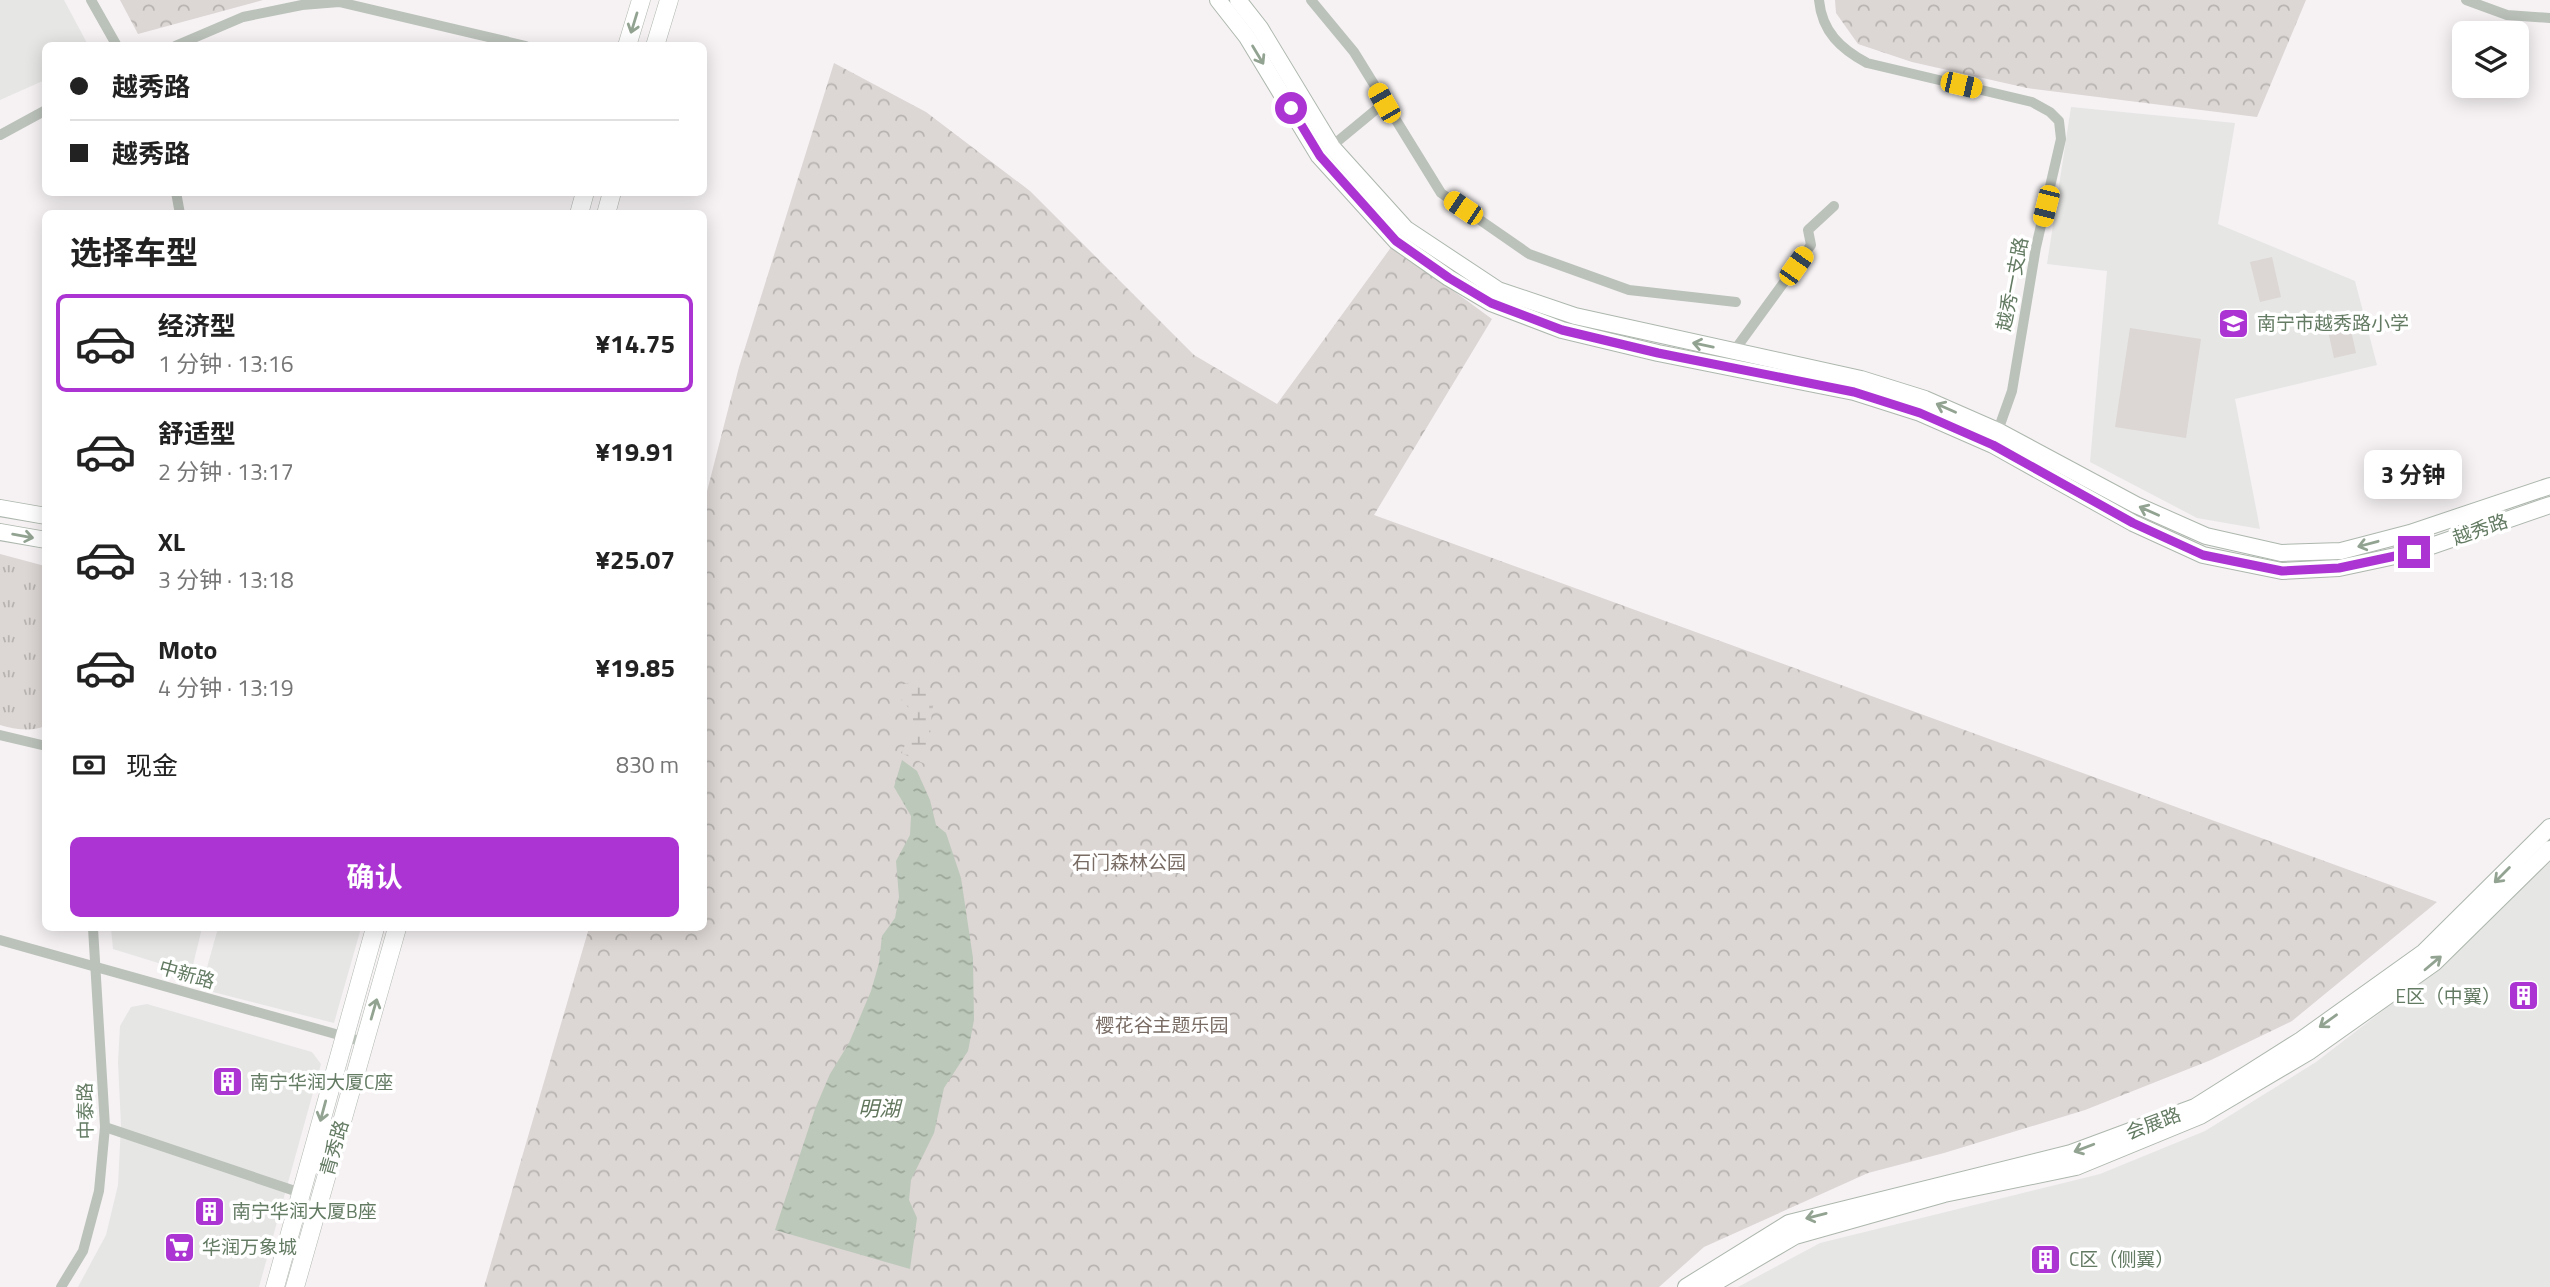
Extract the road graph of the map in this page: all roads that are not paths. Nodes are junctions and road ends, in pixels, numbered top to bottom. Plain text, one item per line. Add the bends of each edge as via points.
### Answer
1 (91, 0) edge
2 (641, 0) edge
3 (669, 0) edge
4 (1218, 0) edge
5 (1238, 0) edge
6 (1311, 0) edge
7 (1819, 0) edge
8 (2466, 0) edge
9 (317, 2) edge
10 (2550, 18) edge
11 (115, 42) edge
12 (185, 42) edge
13 (509, 42) edge
14 (628, 42) edge
15 (656, 42) edge
16 (1384, 103) junction
17 (42, 112) edge
18 (0, 135) edge
19 (1326, 152) junction
20 (1834, 206) dead end
21 (1736, 302) dead end
22 (1734, 352) junction
23 (1995, 438) junction
24 (2550, 486) edge
25 (2550, 505) edge
26 (0, 508) edge
27 (42, 515) edge
28 (0, 532) edge
29 (42, 539) edge
30 (0, 735) edge
31 (42, 745) edge
32 (2550, 827) edge
33 (2550, 849) edge
34 (93, 931) edge
35 (374, 931) edge
36 (396, 931) edge
37 (0, 940) edge
38 (96, 967) junction
39 (344, 1036) junction
40 (364, 1042) junction
41 (105, 1127) junction
42 (301, 1194) junction
43 (61, 1287) edge
44 (275, 1287) edge
45 (295, 1287) edge
46 (1686, 1287) edge
47 (1708, 1287) edge

1 - 11 street
2 -> 14 main road
3 - 15 main road
4 -> 19 main road, 越秀路
5 - 19 main road, 越秀路 via 1260,28
6 - 16 street via 1354,52
7 - 23 street, 越秀一支路 via 1830,33 1846,51 1867,63 2032,102 2059,121 2062,139 2036,247 2012,391
8 - 10 street via 2507,15
9 - 12 street via 243,18
9 - 13 street via 339,2
16 - 19 street
16 - 21 street via 1441,193 1530,254 1629,290
17 - 18 street
22 -> 19 main road, 越秀路 via 1575,316 1498,290 1406,229
19 - 23 main road, 越秀路 via 1396,241 1491,303 1586,336 1854,392
20 - 22 street via 1808,230 1811,244
23 -> 22 main road, 越秀路 via 1925,399 1861,379
24 -> 23 main road, 越秀路 via 2341,551 2280,553 2206,537
23 - 25 main road, 越秀路 via 2133,523 2203,555 2282,571 2339,568 2414,552
26 - 27 main road
28 -> 29 main road
30 - 31 street
32 -> 46 main road, 会展路 via 2424,952 2301,1040 2195,1107 2071,1153 1789,1223
47 -> 33 main road, 会展路 via 1795,1237 1944,1194 2076,1167 2200,1116 2310,1051 2434,963
34 - 38 street, 中泰路
35 - 39 main road, 青秀路
40 -> 36 main road, 青秀路
37 - 38 street, 中新路
38 - 39 street, 中新路
38 - 41 street, 中泰路
39 - 40 street, 中新路
39 -> 42 main road, 青秀路
40 - 45 main road, 青秀路
41 - 42 street
41 - 43 street, 中泰路 via 99,1191 83,1251
42 - 44 main road, 青秀路

